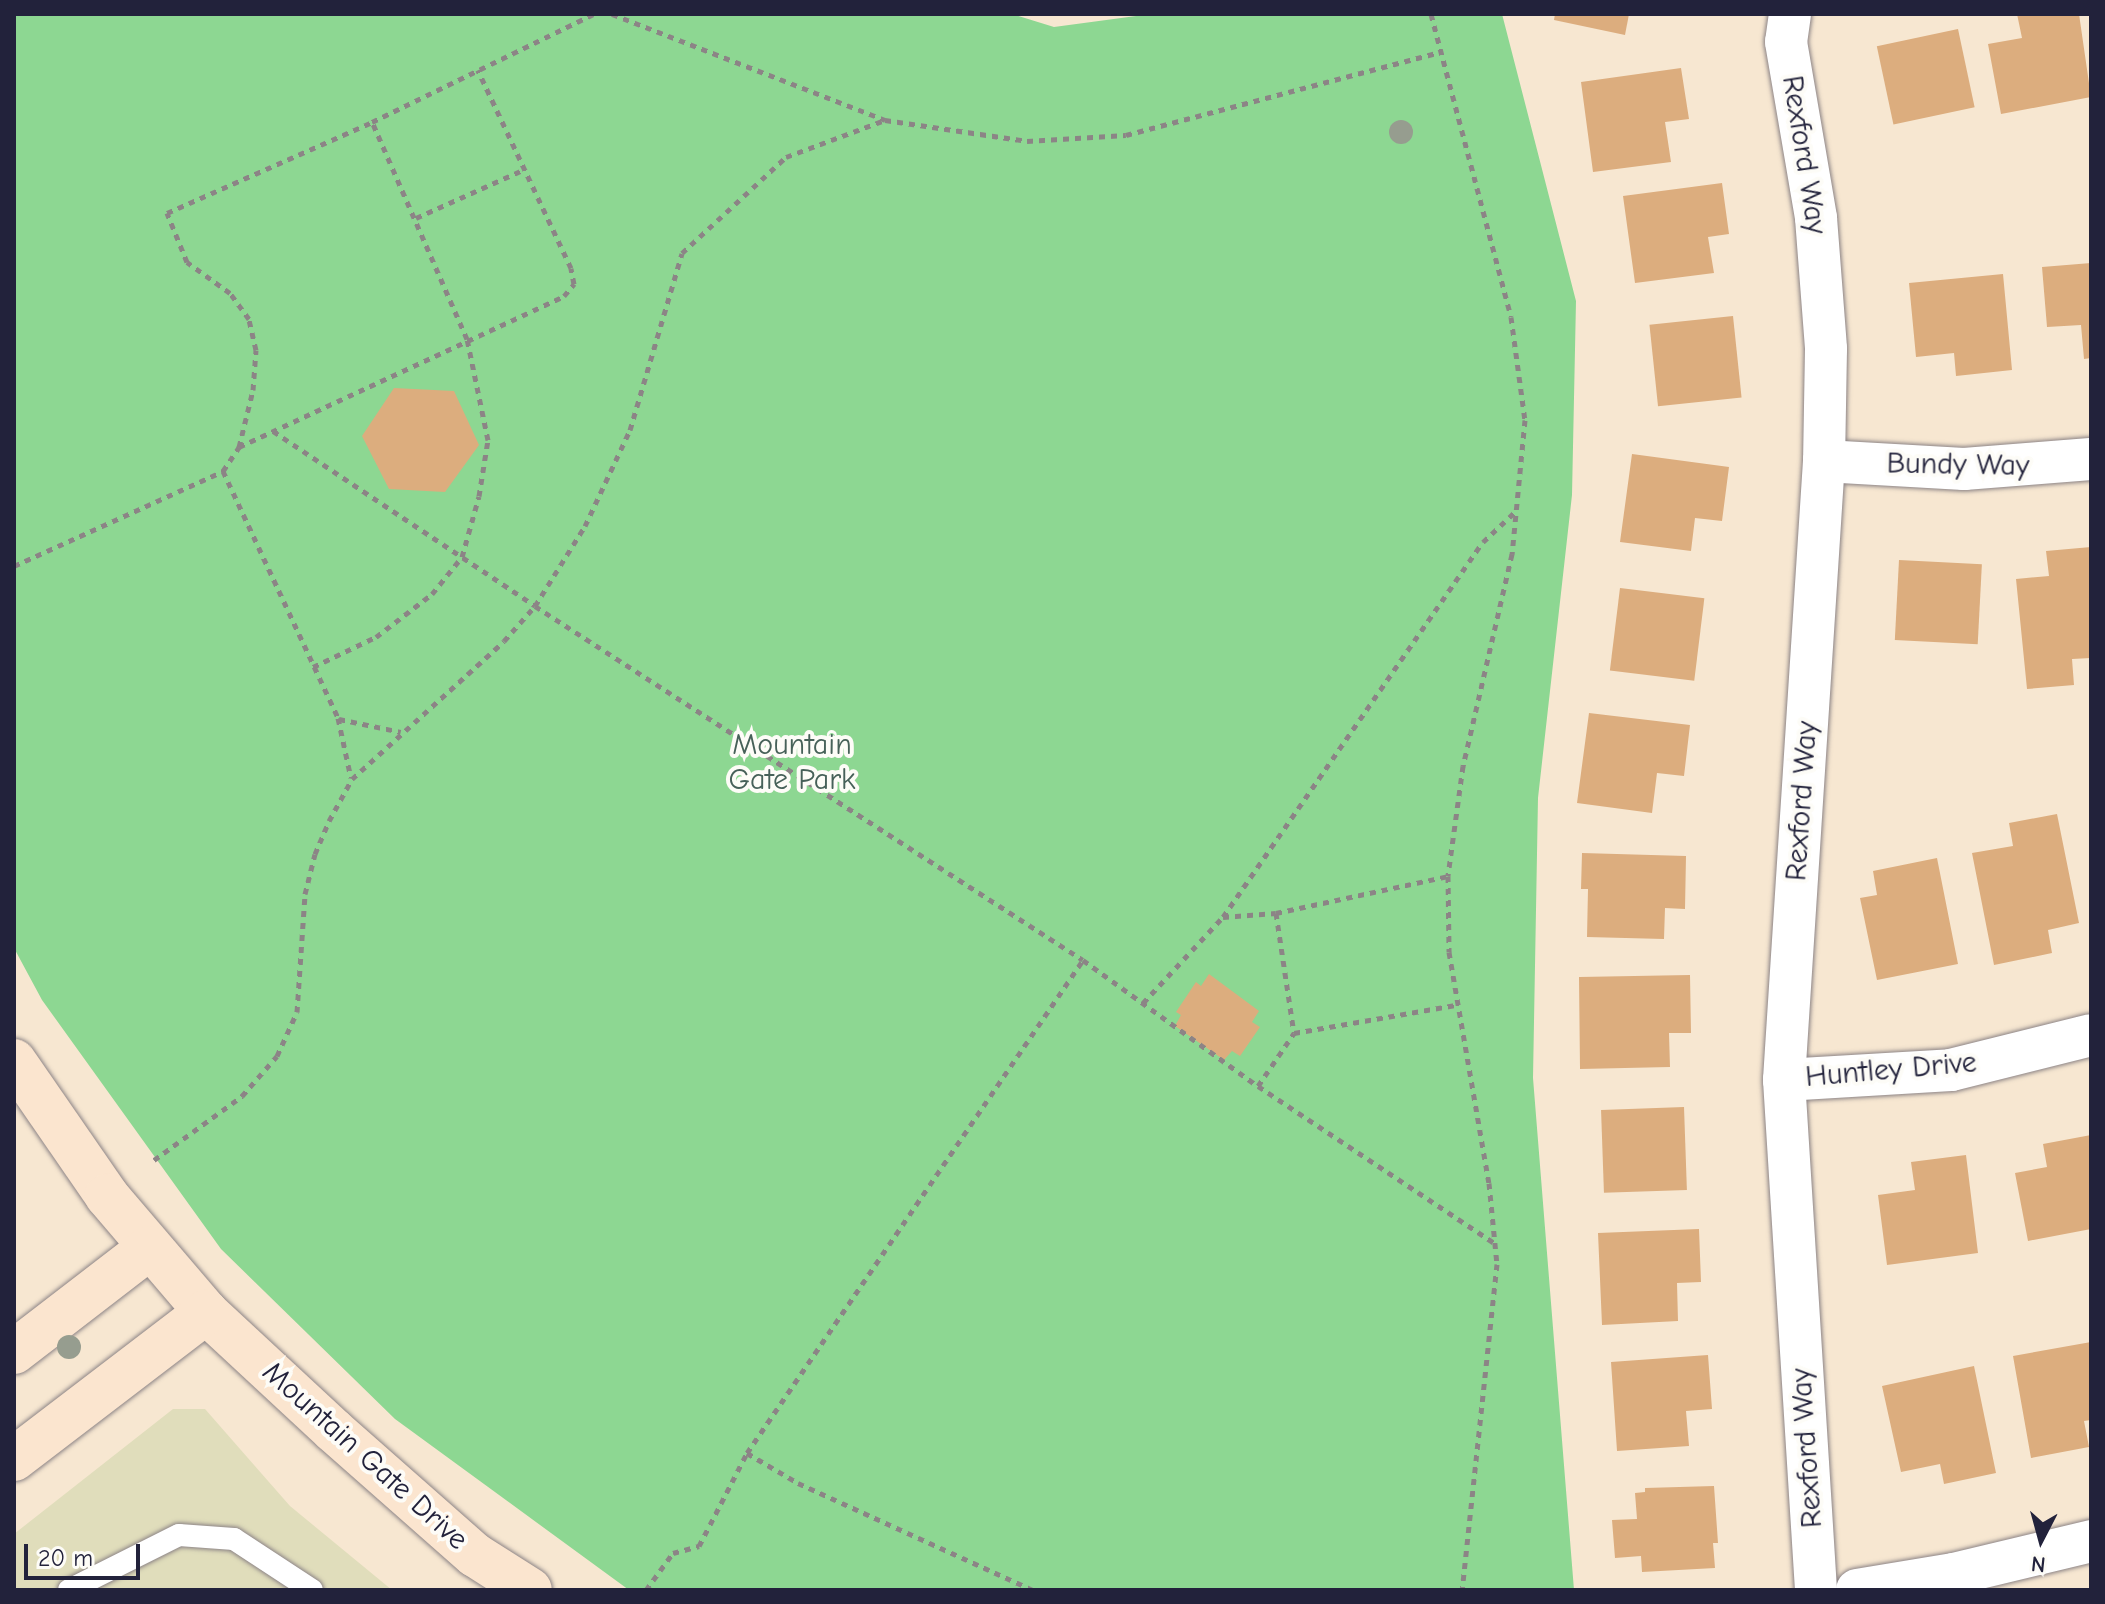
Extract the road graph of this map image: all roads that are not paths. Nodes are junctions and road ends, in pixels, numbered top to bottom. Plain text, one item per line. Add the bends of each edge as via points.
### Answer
1 (1790, 14) edge
2 (2091, 459) edge
3 (1824, 461) junction
4 (2091, 1035) edge
5 (14, 1061) edge
6 (1784, 1080) junction
7 (149, 1248) junction
8 (206, 1312) junction
9 (14, 1352) edge
10 (14, 1459) edge
11 (2091, 1541) edge
12 (69, 1590) edge
13 (312, 1590) edge
14 (530, 1590) edge
15 (1816, 1590) edge
16 (1857, 1590) edge

1 - 3 street, Rexford Way via 1786,42 1816,218 1826,349
2 - 3 street, Bundy Way via 1964,469
3 - 6 street, Rexford Way
4 - 6 street, Huntley Drive via 1951,1070
5 - 7 main road, Mountain Gate Drive via 100,1187
6 - 15 street, Rexford Way
7 - 8 main road, Mountain Gate Drive
7 - 9 main road
8 - 10 main road
8 - 14 main road, Mountain Gate Drive via 475,1555
11 - 16 street via 1954,1574
12 - 13 lane via 179,1535 234,1539

